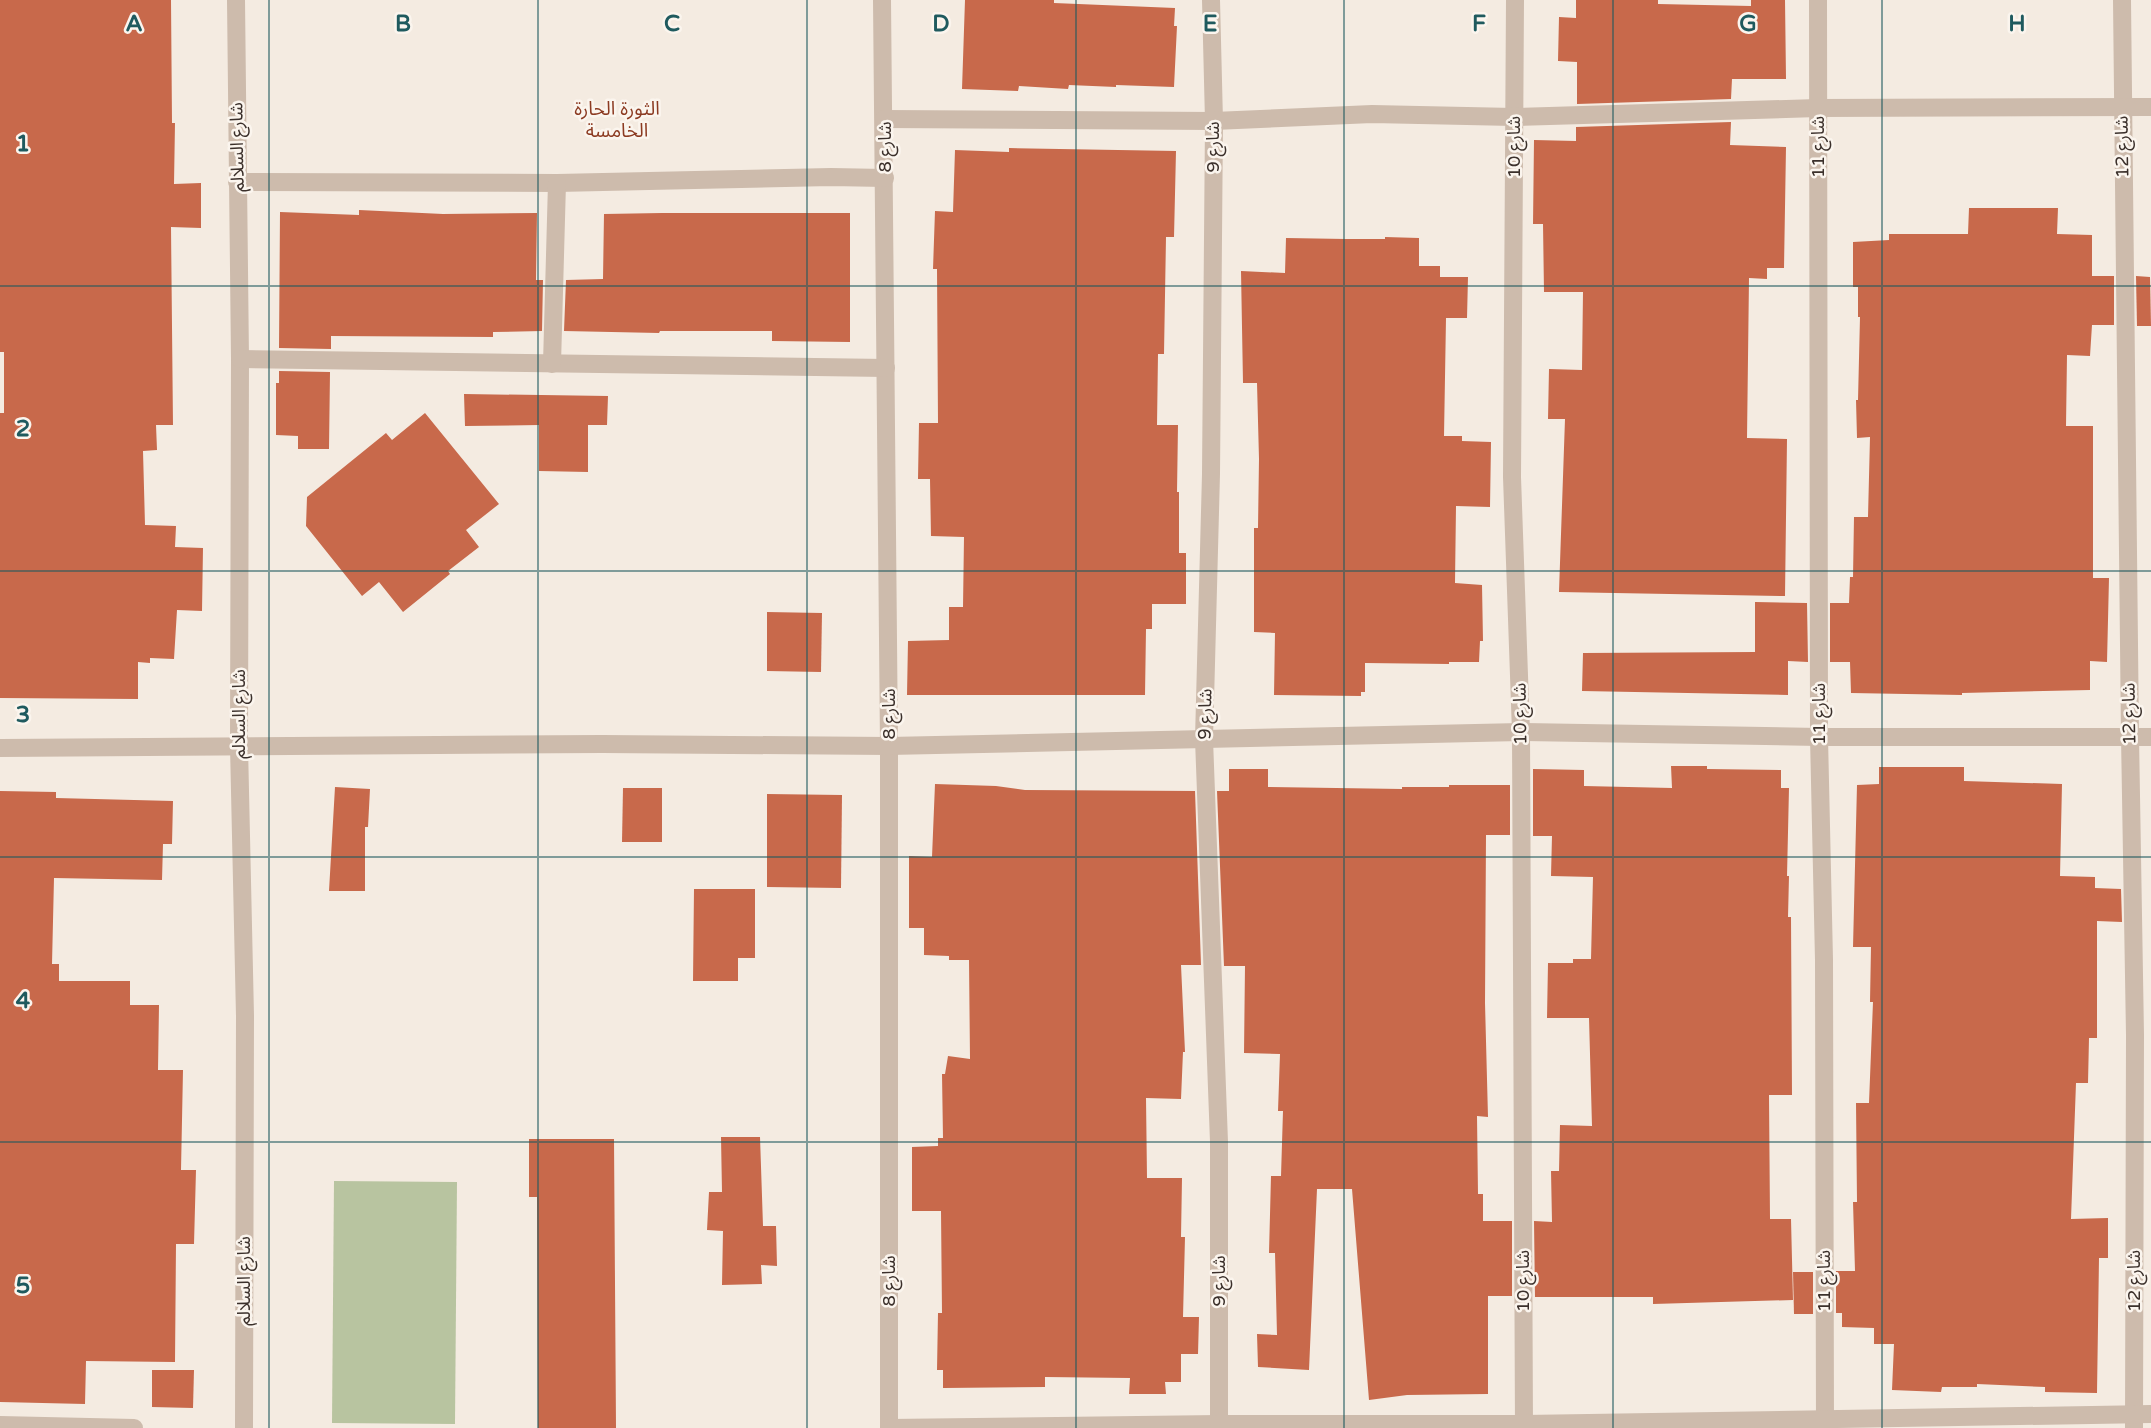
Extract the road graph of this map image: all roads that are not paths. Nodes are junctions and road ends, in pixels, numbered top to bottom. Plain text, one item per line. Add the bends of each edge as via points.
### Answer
1 (236, 0) edge
2 (882, 0) edge
3 (1212, 0) edge
4 (1515, 0) edge
5 (1818, 0) edge
6 (2122, 0) edge
7 (2122, 106) junction
8 (2151, 107) edge
9 (1818, 108) junction
10 (1514, 117) junction
11 (884, 119) junction
12 (1214, 121) junction
13 (885, 178) junction
14 (237, 182) junction
15 (557, 183) junction
16 (240, 359) junction
17 (552, 364) junction
18 (886, 368) junction
19 (1521, 732) junction
20 (2130, 736) junction
21 (1819, 737) junction
22 (2151, 737) edge
23 (1204, 738) junction
24 (239, 746) junction
25 (889, 746) junction
26 (0, 748) edge
27 (2140, 1418) edge
28 (1825, 1423) edge
29 (0, 1425) edge
30 (1219, 1426) edge
31 (1524, 1426) edge
32 (134, 1428) edge
33 (244, 1428) edge
34 (889, 1428) edge

1 - 14 street, شارع السلالم
2 - 11 street, شارع 8
3 - 12 street, شارع 9
4 - 10 street, شارع 10
5 - 9 street, شارع 11
6 - 7 street, شارع 12
7 - 8 street
7 - 9 street
7 - 20 street, شارع 12
9 - 10 street
9 - 21 street, شارع 11
10 - 12 street via 1371,114
10 - 19 street, شارع 10 via 1511,477
11 - 12 street
11 - 13 street, شارع 8
12 - 23 street, شارع 9
13 - 15 street
13 - 18 street, شارع 8
14 - 15 street
14 - 16 street, شارع السلالم
15 - 17 street
16 - 17 street
16 - 24 street, شارع السلالم
17 - 18 street
18 - 25 street, شارع 8
19 - 21 street
19 - 23 street
19 - 31 street, شارع 10
20 - 21 street
20 - 22 street
20 - 27 street, شارع 12
21 - 28 street, شارع 11
23 - 25 street
23 - 30 street, شارع 9 via 1219,1142
24 - 25 street
24 - 26 street
24 - 33 street, شارع السلالم via 245,1016
25 - 34 street, شارع 8
27 - 28 street
28 - 31 street
29 - 32 street
30 - 31 street
30 - 34 street

